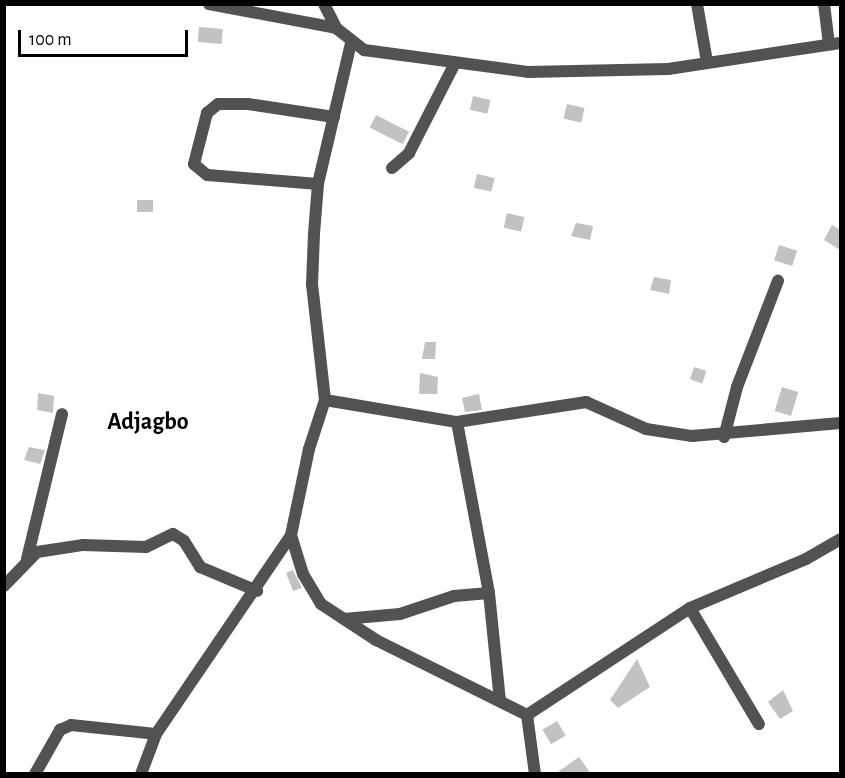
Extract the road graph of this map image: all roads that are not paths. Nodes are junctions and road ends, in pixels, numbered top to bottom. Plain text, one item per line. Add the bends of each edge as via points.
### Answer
1 (209, 4) edge
2 (324, 4) edge
3 (697, 4) edge
4 (824, 4) edge
5 (336, 28) junction
6 (351, 43) junction
7 (835, 44) edge
8 (708, 62) junction
9 (454, 65) junction
10 (334, 117) junction
11 (393, 168) dead end
12 (318, 184) junction
13 (778, 281) dead end
14 (326, 400) junction
15 (62, 414) dead end
16 (458, 422) junction
17 (840, 423) edge
18 (724, 437) junction
19 (291, 535) junction
20 (840, 539) edge
21 (27, 558) junction
22 (4, 586) edge
23 (257, 591) junction
24 (489, 593) junction
25 (690, 608) junction
26 (344, 619) junction
27 (500, 701) junction
28 (527, 715) junction
29 (759, 724) dead end
30 (156, 734) junction
31 (36, 774) edge
32 (141, 774) edge
33 (535, 774) edge

1 - 5 street
2 - 5 street
3 - 8 street
4 - 7 street
5 - 6 street
6 - 9 street via 384,55
6 - 10 street
7 - 8 street
8 - 9 street via 573,73
9 - 11 street via 409,153
10 - 12 street
10 - 12 street via 248,104 218,104 207,113 194,164 207,175
12 - 14 street via 312,284
13 - 18 street via 740,378
14 - 16 street
14 - 19 street via 309,449
15 - 21 street
16 - 18 street via 586,402 646,429
16 - 24 street
17 - 18 street
19 - 23 street
19 - 26 street via 303,574 321,604
20 - 25 street via 806,559
21 - 22 street
21 - 23 street via 61,547 153,546 173,534 184,541 200,567
23 - 30 street
24 - 26 street via 454,596 400,614
24 - 27 street
25 - 28 street
25 - 29 street
26 - 27 street
27 - 28 street
28 - 33 street
30 - 31 street via 71,725 60,730
30 - 32 street

